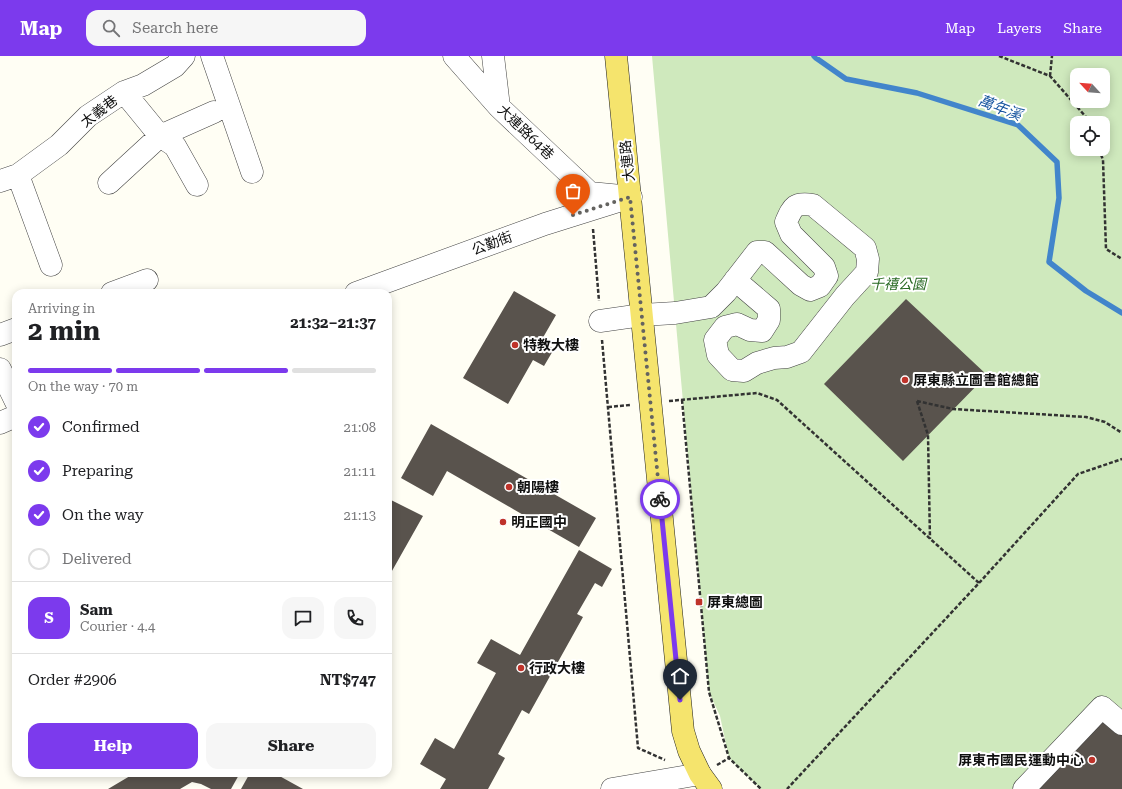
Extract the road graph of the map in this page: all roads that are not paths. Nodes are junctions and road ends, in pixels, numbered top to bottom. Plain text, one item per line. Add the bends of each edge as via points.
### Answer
1 (184, 56) edge
2 (212, 56) edge
3 (454, 56) edge
4 (493, 56) edge
5 (616, 56) edge
6 (124, 92) junction
7 (500, 107) junction
8 (214, 112) dead end
9 (160, 136) junction
10 (252, 172) dead end
11 (9, 178) edge
12 (109, 183) dead end
13 (197, 185) dead end
14 (630, 197) junction
15 (51, 265) dead end
16 (147, 280) dead end
17 (735, 280) junction
18 (123, 289) edge
19 (367, 289) edge
20 (642, 315) junction
21 (600, 321) road end
22 (12, 330) edge
23 (0, 335) edge
24 (0, 370) edge
25 (12, 394) edge
26 (12, 418) edge
27 (0, 423) edge
28 (1122, 724) edge
29 (705, 784) edge
30 (612, 789) edge
31 (674, 789) edge
32 (1024, 789) edge

1 - 6 street, 太義巷 via 175,66 143,85
2 - 10 street
3 - 7 street, 大連路64巷
4 - 7 street
5 - 14 main road, 大連路
6 - 9 street
6 - 11 street, 太義巷 via 88,116 60,145
7 - 14 street, 大連路64巷 via 590,193
8 - 9 street
9 - 12 street
9 - 13 street via 175,146
11 - 15 street
14 - 19 street, 公勤街 via 545,224
14 - 20 main road, 大連路
16 - 18 street
17 - 17 street via 757,252 765,252 805,288 810,290 820,286 827,276 824,267 792,234 786,222 792,208 802,203 813,205 865,248 868,259 867,272 801,352 758,363 744,371 732,370 718,355 715,340 726,327 737,324 750,330 762,330 769,320 769,309
17 - 20 street via 711,307
20 - 21 street
20 - 29 main road, 大連路 via 683,730 689,751
22 - 23 street
24 - 25 street
26 - 27 street
28 - 32 street via 1102,708
29 - 30 street
29 - 31 street

